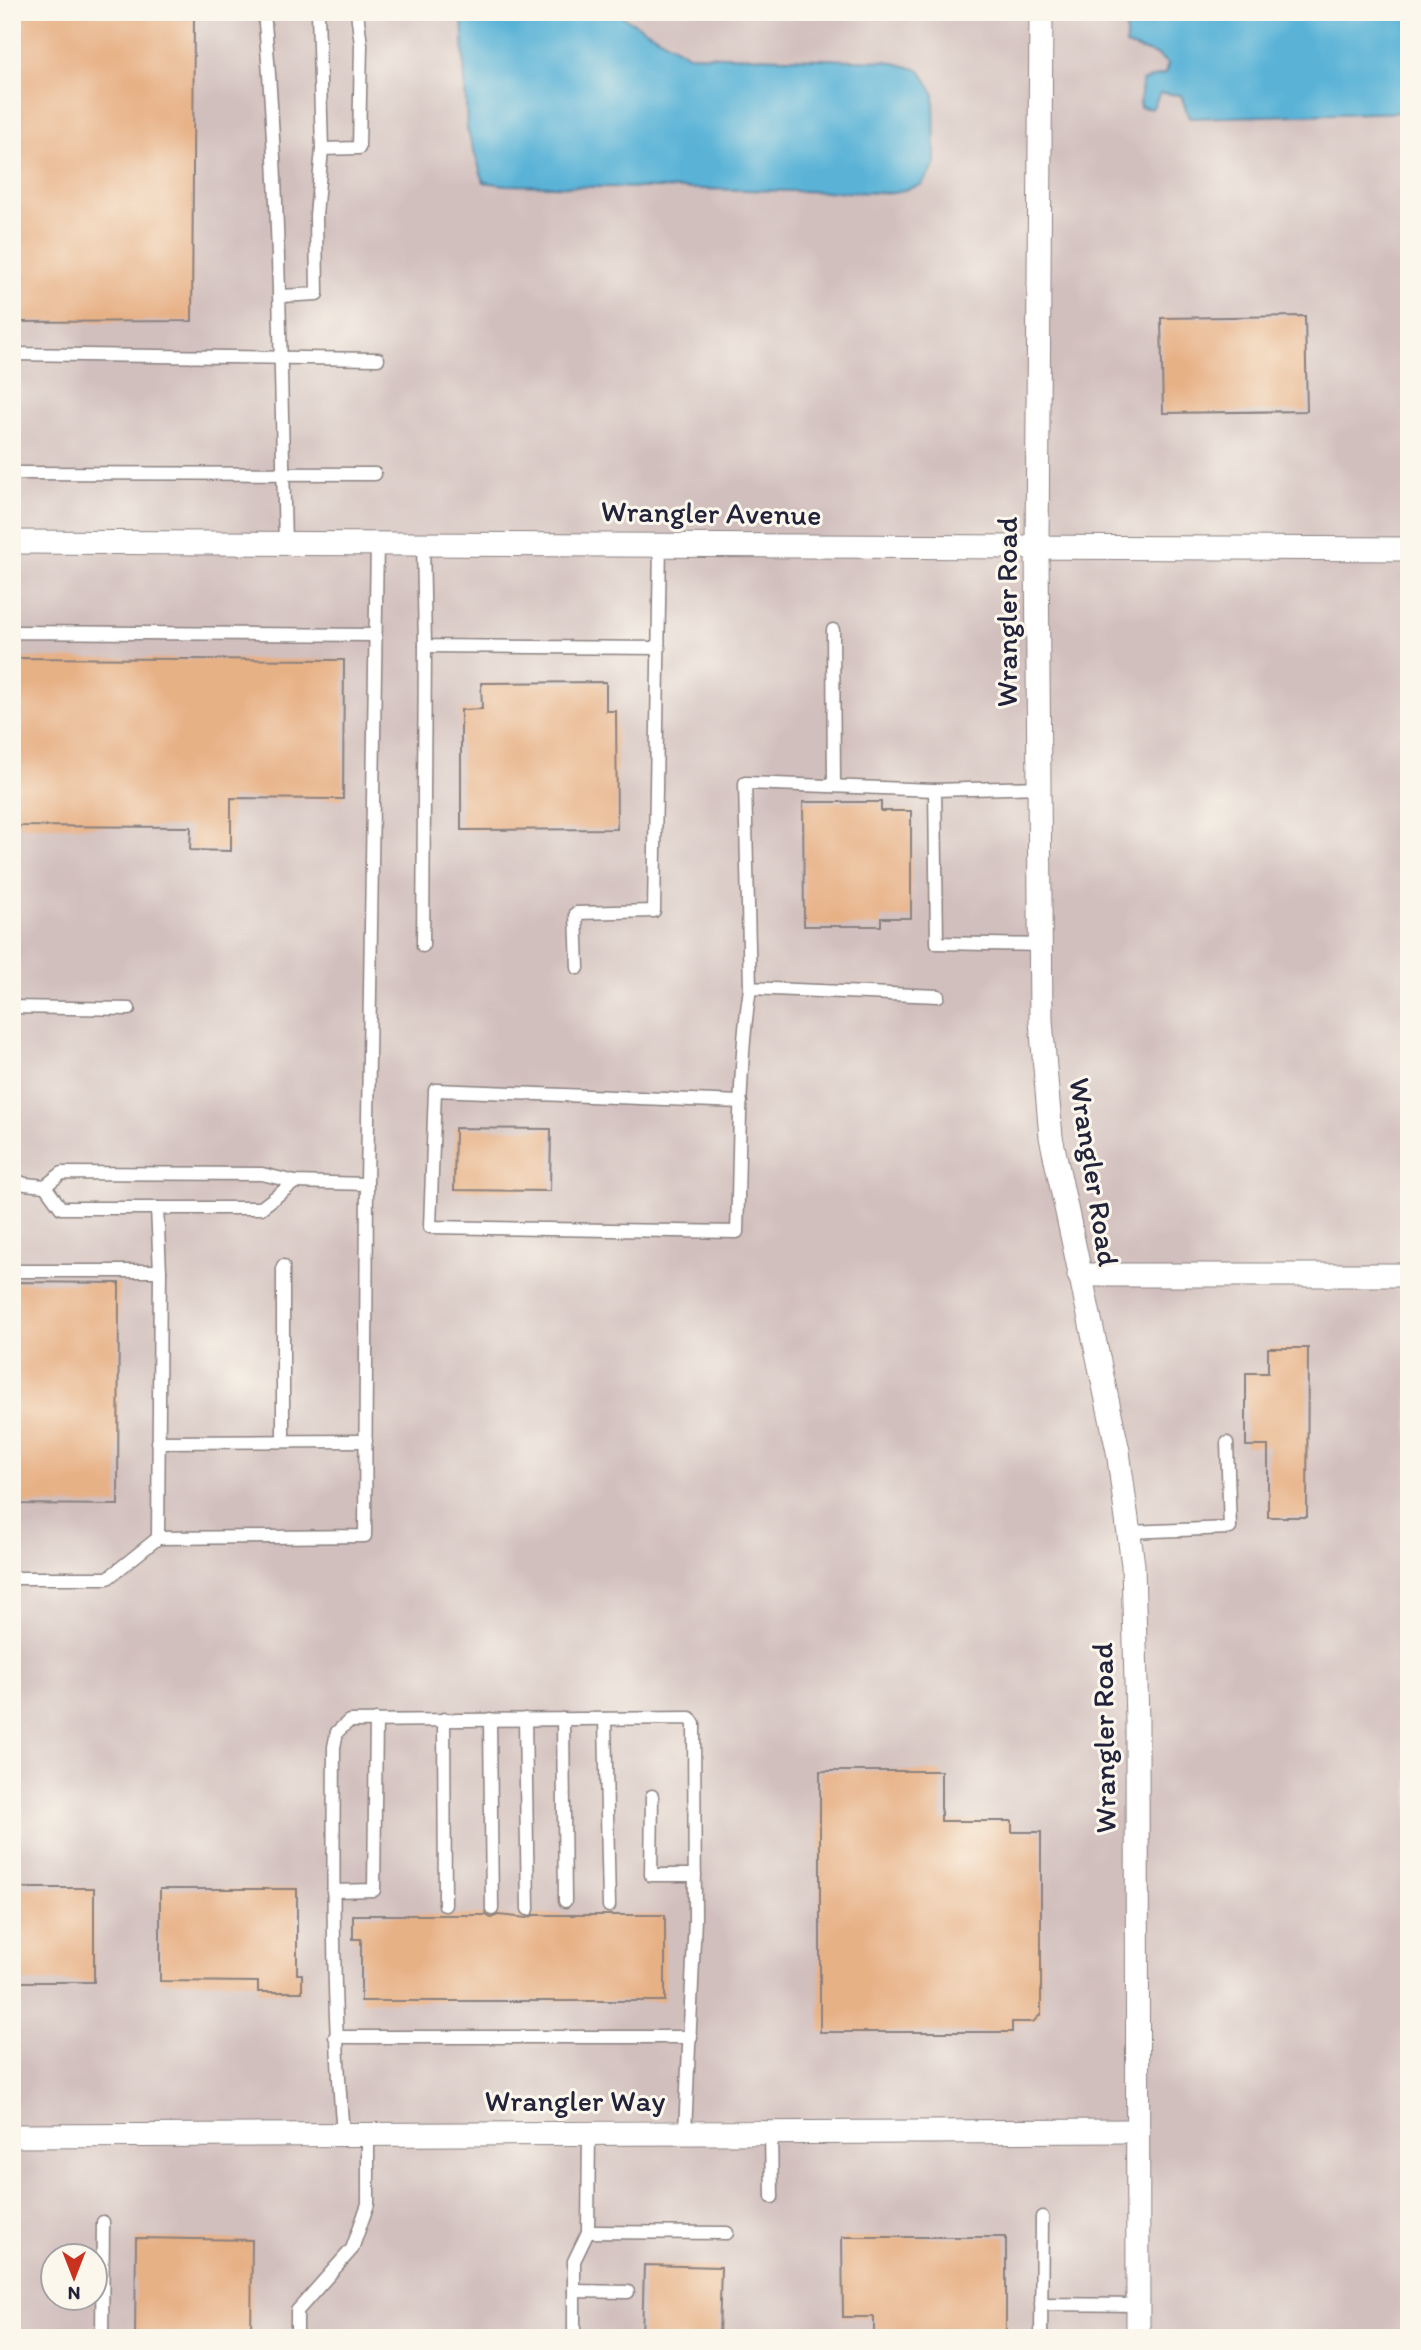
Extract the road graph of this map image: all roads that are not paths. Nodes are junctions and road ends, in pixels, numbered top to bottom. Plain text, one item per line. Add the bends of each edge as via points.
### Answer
1 (264, 12) edge
2 (318, 12) edge
3 (357, 12) edge
4 (1041, 12) edge
5 (322, 149) junction
6 (281, 296) junction
7 (12, 354) edge
8 (283, 358) junction
9 (378, 359) dead end
10 (12, 473) edge
11 (283, 474) junction
12 (375, 474) dead end
13 (12, 542) edge
14 (285, 542) junction
15 (377, 542) junction
16 (424, 542) junction
17 (660, 544) junction
18 (1038, 548) junction
19 (1409, 550) edge
20 (834, 630) dead end
21 (373, 635) junction
22 (12, 636) edge
23 (425, 646) junction
24 (659, 648) junction
25 (834, 786) junction
26 (1039, 787) junction
27 (935, 790) junction
28 (1041, 945) junction
29 (424, 946) dead end
30 (578, 968) dead end
31 (750, 988) junction
32 (938, 996) dead end
33 (12, 1007) edge
34 (130, 1009) dead end
35 (741, 1102) junction
36 (12, 1179) edge
37 (295, 1182) junction
38 (367, 1184) junction
39 (45, 1186) junction
40 (157, 1208) junction
41 (284, 1266) dead end
42 (12, 1271) edge
43 (160, 1271) junction
44 (1079, 1275) junction
45 (1409, 1275) edge
46 (283, 1440) junction
47 (366, 1441) junction
48 (159, 1442) junction
49 (1227, 1443) dead end
50 (1128, 1532) junction
51 (159, 1538) junction
52 (12, 1578) edge
53 (563, 1718) junction
54 (605, 1718) junction
55 (444, 1719) junction
56 (490, 1719) junction
57 (525, 1719) junction
58 (376, 1720) junction
59 (652, 1796) dead end
60 (695, 1875) junction
61 (333, 1891) junction
62 (565, 1901) dead end
63 (445, 1905) dead end
64 (609, 1906) dead end
65 (492, 1909) dead end
66 (528, 1909) dead end
67 (335, 2037) junction
68 (691, 2037) junction
69 (1138, 2131) junction
70 (771, 2132) junction
71 (589, 2133) junction
72 (685, 2133) junction
73 (343, 2134) junction
74 (368, 2134) junction
75 (12, 2136) edge
76 (772, 2197) dead end
77 (1042, 2217) dead end
78 (103, 2222) dead end
79 (588, 2232) junction
80 (727, 2233) dead end
81 (573, 2291) junction
82 (628, 2292) dead end
83 (1041, 2304) junction
84 (1138, 2305) junction
85 (102, 2338) edge
86 (297, 2338) edge
87 (574, 2338) edge
88 (1041, 2338) edge
89 (1138, 2338) edge

1 - 6 lane via 275,131
2 - 5 lane
3 - 5 lane via 361,45 359,148
4 - 18 street, Wrangler Road
5 - 6 lane via 316,215 317,294
6 - 8 lane
7 - 8 lane
8 - 9 lane
8 - 11 lane
10 - 11 lane
11 - 12 lane
11 - 14 lane
13 - 14 street, Wrangler Avenue
14 - 15 street, Wrangler Avenue
15 - 16 street, Wrangler Avenue
15 - 21 lane
16 - 17 street, Wrangler Avenue
16 - 23 lane
17 - 18 street, Wrangler Avenue
17 - 24 lane
18 - 19 street, Wrangler Avenue
18 - 26 street, Wrangler Road
20 - 25 lane
21 - 22 lane via 15,632
21 - 38 lane
23 - 24 lane
23 - 29 lane
24 - 30 lane via 654,911 576,913
25 - 27 lane
25 - 31 lane via 745,783
26 - 27 lane
26 - 28 street, Wrangler Road
27 - 28 lane via 937,943
28 - 44 street, Wrangler Road via 1041,1021 1051,1137
31 - 32 lane
31 - 35 lane via 742,1042
33 - 34 lane
35 - 35 lane via 435,1090 430,1227 737,1231
36 - 39 lane
37 - 38 lane
37 - 39 lane via 262,1174 62,1173
37 - 40 lane via 261,1208
38 - 47 lane
39 - 40 lane via 61,1208
40 - 43 lane
41 - 46 lane
42 - 43 lane
43 - 48 lane
44 - 45 street
44 - 50 street, Wrangler Road via 1118,1451
46 - 47 lane
46 - 48 lane
47 - 51 lane via 365,1536
48 - 51 lane
49 - 50 lane via 1230,1528
50 - 69 street, Wrangler Road via 1137,1722
51 - 52 lane via 108,1578
53 - 54 lane
53 - 57 lane
53 - 62 lane
54 - 60 lane via 690,1718 694,1724
54 - 64 lane
55 - 56 lane
55 - 58 lane
55 - 63 lane
56 - 57 lane
56 - 65 lane
57 - 66 lane
58 - 61 lane via 349,1721 337,1732
58 - 61 lane via 374,1889
59 - 60 lane via 651,1875
60 - 68 lane
61 - 67 lane
67 - 68 lane
67 - 73 lane
68 - 72 lane
69 - 70 street, Wrangler Way
69 - 84 street, Wrangler Road
70 - 72 street, Wrangler Way
70 - 76 lane
71 - 72 street, Wrangler Way
71 - 74 street, Wrangler Way
71 - 79 lane
73 - 74 street, Wrangler Way
73 - 75 street, Wrangler Way
74 - 86 lane via 368,2204 352,2249 297,2311
77 - 83 lane
78 - 85 lane
79 - 80 lane
79 - 81 lane via 573,2261
81 - 82 lane
81 - 87 lane
83 - 84 lane
83 - 88 lane
84 - 89 street, Wrangler Road

